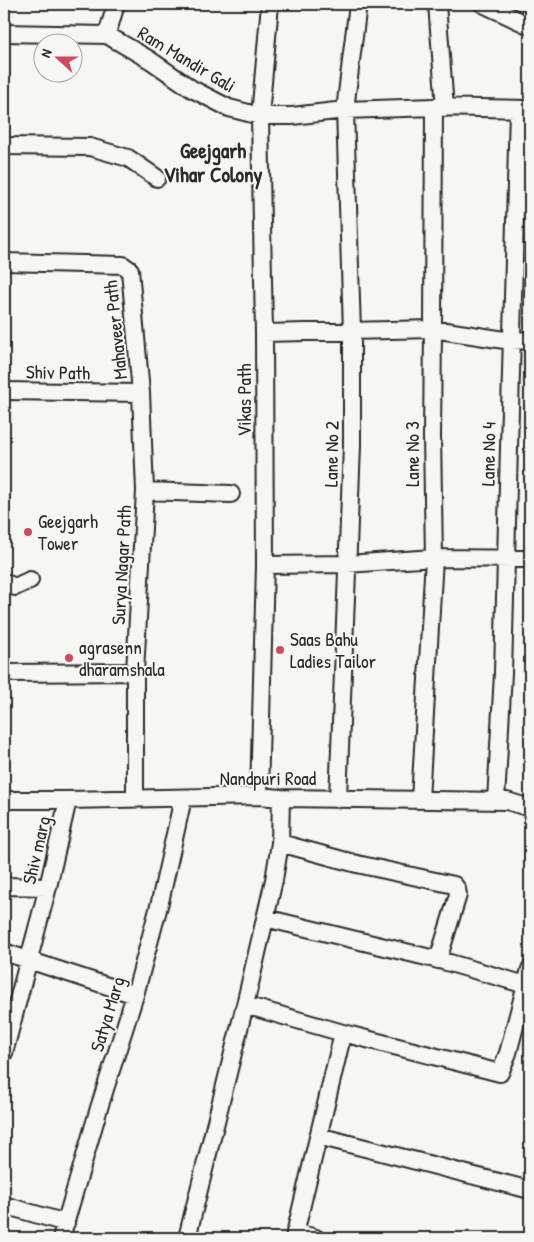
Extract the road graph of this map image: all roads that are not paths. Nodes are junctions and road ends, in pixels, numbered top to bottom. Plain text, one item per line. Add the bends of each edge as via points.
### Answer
1 (116, 4) edge
2 (270, 4) edge
3 (358, 4) edge
4 (437, 4) edge
5 (482, 4) edge
6 (530, 26) edge
7 (4, 33) edge
8 (107, 35) junction
9 (440, 108) junction
10 (524, 109) edge
11 (346, 110) junction
12 (260, 116) junction
13 (4, 146) edge
14 (157, 178) dead end
15 (4, 262) edge
16 (433, 329) junction
17 (352, 331) junction
18 (264, 333) junction
19 (530, 340) edge
20 (511, 341) junction
21 (4, 391) edge
22 (141, 393) junction
23 (145, 491) junction
24 (231, 494) dead end
25 (434, 558) junction
26 (506, 558) junction
27 (530, 559) edge
28 (347, 564) junction
29 (265, 565) junction
30 (30, 580) dead end
31 (4, 582) edge
32 (135, 672) junction
33 (4, 674) edge
34 (259, 796) junction
35 (135, 798) junction
36 (183, 798) junction
37 (281, 798) junction
38 (338, 798) junction
39 (4, 800) edge
40 (68, 800) junction
41 (420, 800) junction
42 (496, 801) junction
43 (530, 808) edge
44 (280, 843) junction
45 (4, 886) edge
46 (48, 887) junction
47 (265, 918) junction
48 (4, 952) edge
49 (438, 960) junction
50 (29, 961) junction
51 (528, 977) edge
52 (135, 995) junction
53 (245, 1005) junction
54 (343, 1033) junction
55 (4, 1053) edge
56 (318, 1136) junction
57 (530, 1190) edge
58 (4, 1205) edge
59 (64, 1230) edge
60 (294, 1235) edge
61 (187, 1238) edge
62 (316, 1238) edge

1 - 8 street
2 - 12 street, Vikas Path
3 - 11 street, Lane No 2
4 - 9 street, Lane No 3
5 - 6 street
7 - 8 street, Ram Mandir Gali
8 - 12 street, Ram Mandir Gali via 192,89 229,108
9 - 10 street
9 - 11 street
9 - 16 street, Lane No 3
10 - 20 street, Lane No 4
11 - 12 street
11 - 17 street, Lane No 2
12 - 18 street, Vikas Path
13 - 14 street via 90,147 128,158
15 - 22 street, Mahaveer Path via 127,267 130,270
16 - 17 street
16 - 20 street
16 - 25 street, Lane No 3
17 - 18 street
17 - 28 street, Lane No 2
18 - 29 street, Vikas Path
19 - 20 street
20 - 26 street, Lane No 4
21 - 22 street, Shiv Path
22 - 23 street, Surya Nagar Path
23 - 24 street
23 - 32 street, Surya Nagar Path
25 - 26 street
25 - 28 street
25 - 41 street, Lane No 3
26 - 27 street
26 - 42 street, Lane No 4
28 - 29 street
28 - 38 street, Lane No 2
29 - 34 street, Vikas Path
30 - 31 street via 15,586
32 - 33 street
32 - 35 street, Surya Nagar Path
34 - 36 street, Nandpuri Road
34 - 37 street, Nandpuri Road
35 - 36 street, Nandpuri Road
35 - 40 street, Nandpuri Road
36 - 52 street, Satya Marg
37 - 38 street, Nandpuri Road
37 - 44 street
38 - 41 street, Nandpuri Road
39 - 40 street, Nandpuri Road
40 - 46 street, Shiv marg
41 - 42 street, Nandpuri Road
42 - 43 street, Nandpuri Road
44 - 47 street
44 - 49 street via 454,885 458,895
45 - 46 street
46 - 50 street, Shiv marg
47 - 49 street
47 - 53 street
48 - 50 street
49 - 51 street
50 - 52 street
50 - 55 street, Shiv marg
51 - 54 street via 500,1073
52 - 59 street, Satya Marg
53 - 54 street
53 - 61 street
54 - 56 street
56 - 57 street
56 - 60 street
58 - 59 street
60 - 62 street

